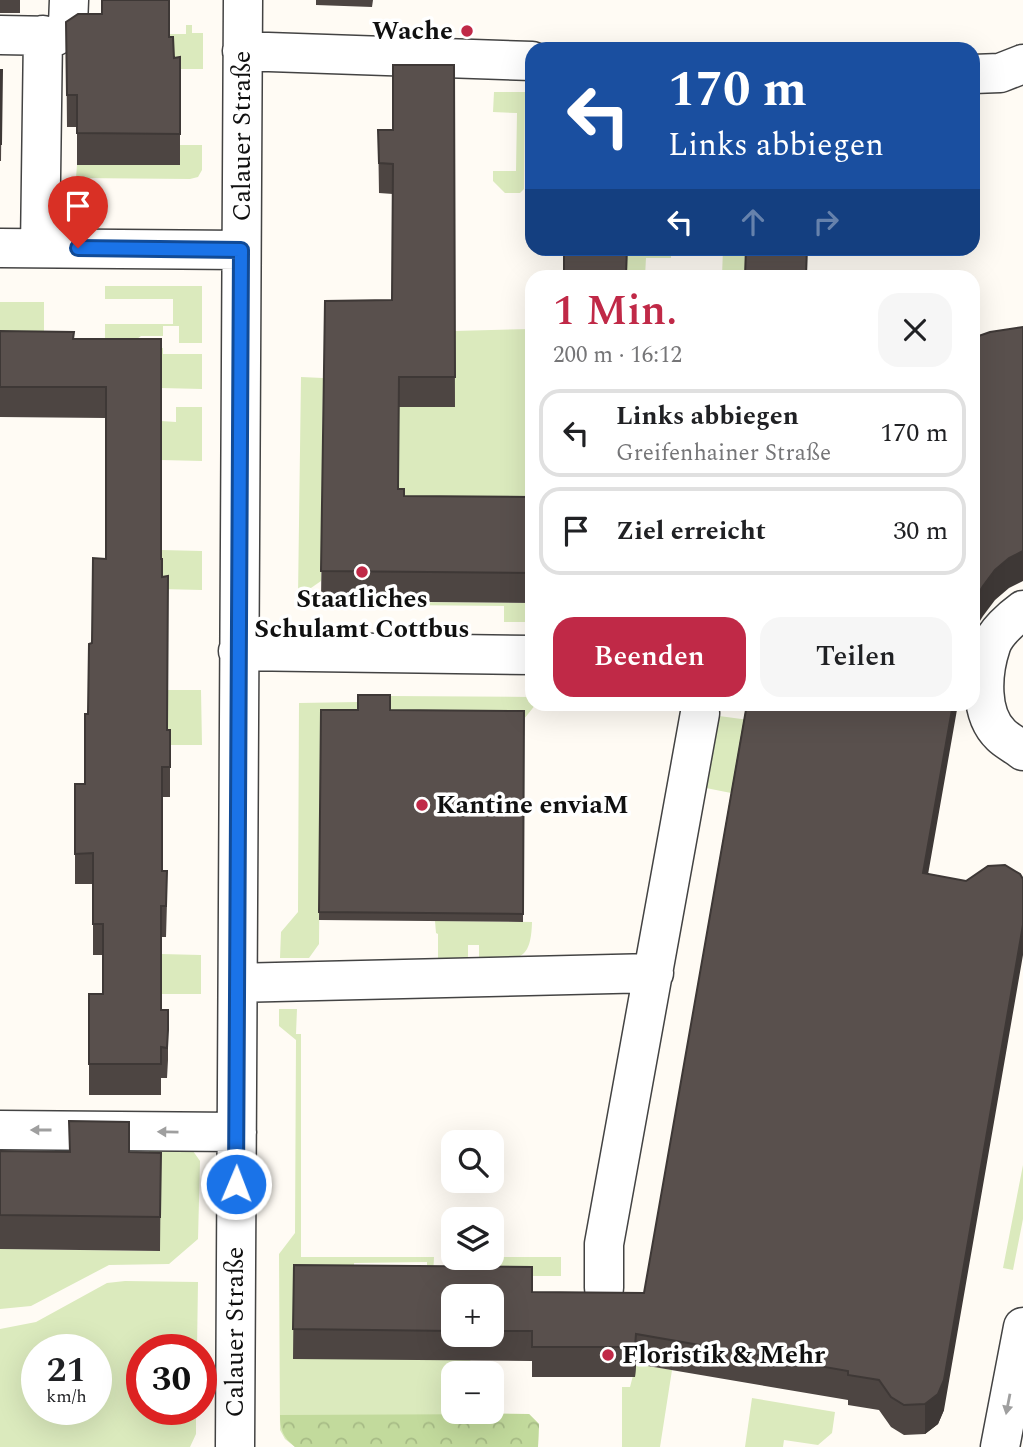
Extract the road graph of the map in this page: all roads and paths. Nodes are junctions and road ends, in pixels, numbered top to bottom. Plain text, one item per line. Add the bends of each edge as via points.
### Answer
1 (69, 0) edge
2 (243, 0) edge
3 (0, 36) edge
4 (43, 36) junction
5 (242, 51) junction
6 (525, 61) edge
7 (1023, 64) edge
8 (980, 74) edge
9 (0, 247) edge
10 (40, 248) junction
11 (241, 250) junction
12 (1023, 610) edge
13 (238, 651) junction
14 (525, 655) edge
15 (980, 683) edge
16 (980, 694) edge
17 (700, 713) dead end
18 (1023, 751) edge
19 (654, 973) junction
20 (238, 983) junction
21 (0, 1130) edge
22 (237, 1132) junction
23 (604, 1288) dead end
24 (1023, 1326) edge
25 (235, 1447) edge
26 (1000, 1447) edge

1 - 4 street via 68,25 56,36
2 - 5 street, Calauer Straße
3 - 4 street
4 - 10 street
5 - 6 street
5 - 11 street, Calauer Straße
7 - 8 street via 1000,73
9 - 10 street
10 - 11 street
11 - 13 street, Calauer Straße
12 - 15 street via 991,644
13 - 14 street
13 - 20 street, Calauer Straße
16 - 18 street via 999,733
17 - 19 street
19 - 20 street
19 - 23 street via 604,1244
20 - 22 street, Calauer Straße
22 -> 21 street
22 - 25 street, Calauer Straße
24 -> 26 street

